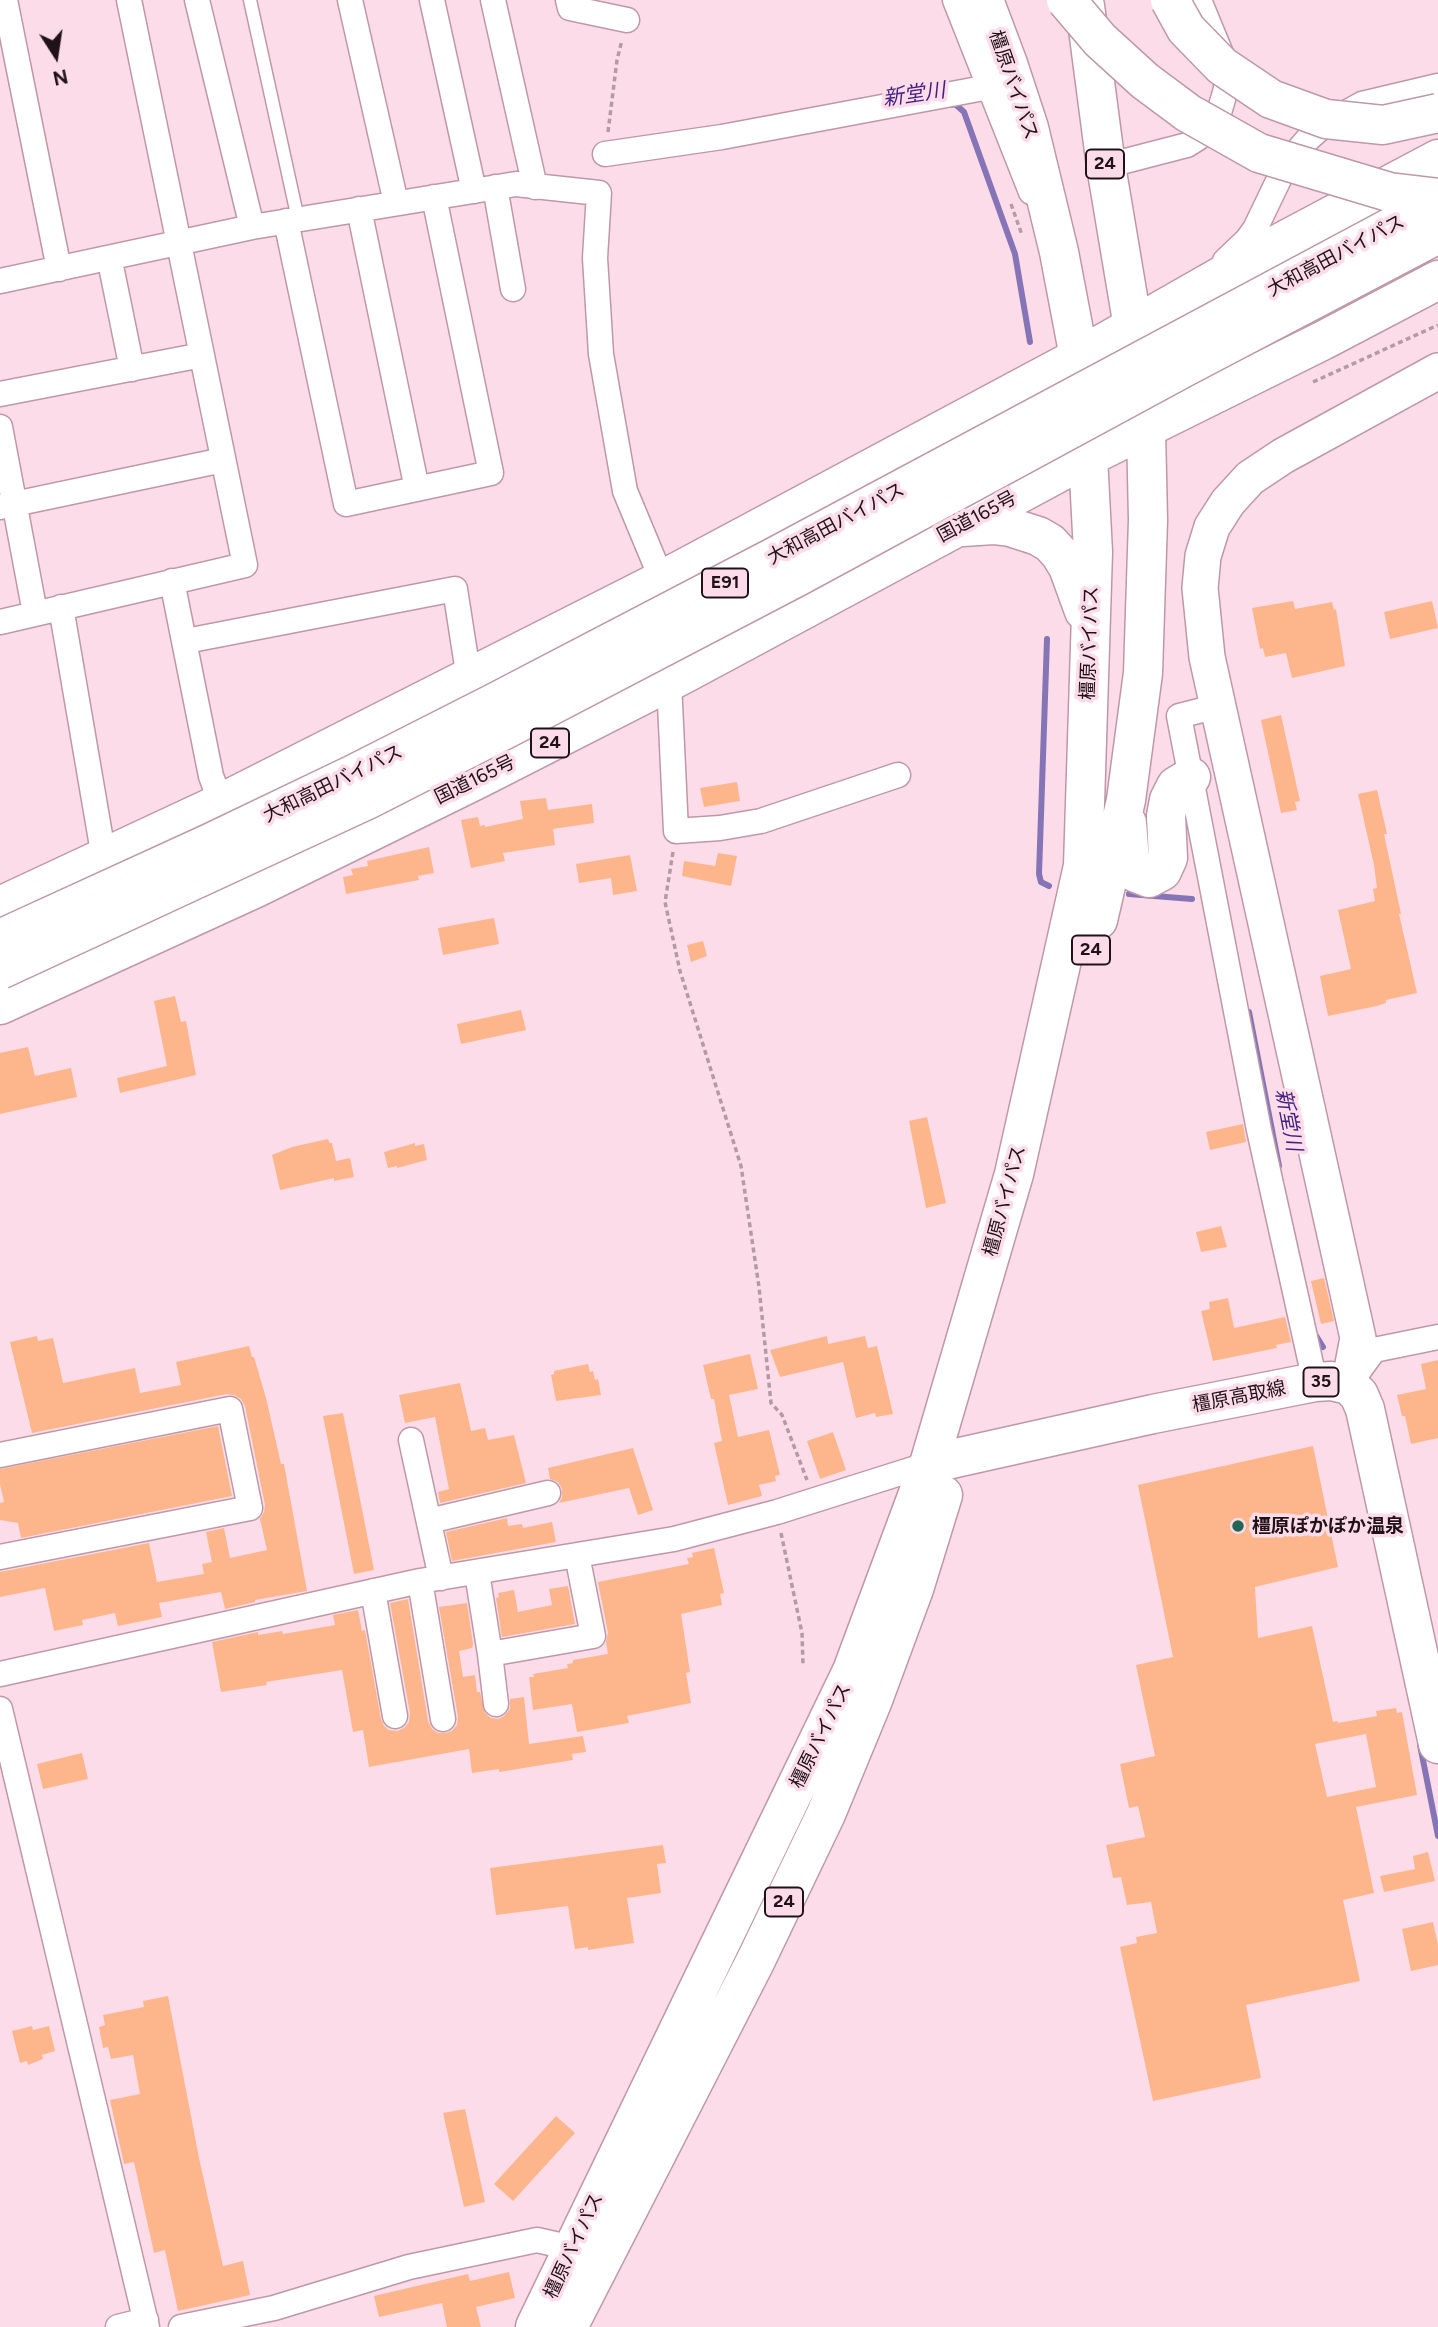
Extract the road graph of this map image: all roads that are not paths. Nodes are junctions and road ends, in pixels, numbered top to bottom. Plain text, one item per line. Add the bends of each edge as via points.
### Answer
1 (5, 0) edge
2 (129, 0) edge
3 (197, 0) edge
4 (250, 0) edge
5 (351, 0) edge
6 (432, 0) edge
7 (494, 0) edge
8 (568, 0) edge
9 (955, 0) edge
10 (984, 0) edge
11 (1066, 0) edge
12 (1084, 0) edge
13 (1170, 0) edge
14 (1199, 0) edge
15 (627, 20) road end
16 (1438, 86) edge
17 (989, 87) junction
18 (1438, 113) edge
19 (605, 154) road end
20 (1438, 159) edge
21 (1106, 166) junction
22 (535, 187) junction
23 (484, 189) junction
24 (435, 197) junction
25 (1438, 200) edge
26 (396, 203) junction
27 (359, 209) junction
28 (292, 220) junction
29 (253, 227) junction
30 (1438, 234) edge
31 (180, 241) junction
32 (1059, 252) junction
33 (59, 269) junction
34 (112, 271) dead end
35 (1438, 274) edge
36 (1438, 280) edge
37 (0, 281) edge
38 (513, 289) dead end
39 (1191, 292) junction
40 (1438, 306) edge
41 (1135, 343) junction
42 (202, 355) junction
43 (1079, 357) junction
44 (132, 369) junction
45 (1438, 371) edge
46 (0, 394) edge
47 (0, 426) edge
48 (1146, 429) junction
49 (1088, 457) junction
50 (223, 460) junction
51 (417, 489) junction
52 (7, 506) edge
53 (956, 528) junction
54 (662, 580) junction
55 (173, 581) junction
56 (61, 607) junction
57 (36, 614) junction
58 (0, 622) edge
59 (1091, 629) junction
60 (186, 641) junction
61 (676, 679) junction
62 (466, 680) junction
63 (1218, 706) junction
64 (898, 775) dead end
65 (1191, 777) junction
66 (478, 779) junction
67 (1126, 800) junction
68 (221, 803) junction
69 (104, 858) junction
70 (256, 888) junction
71 (37, 889) junction
72 (1, 909) edge
73 (0, 970) edge
74 (74, 972) junction
75 (0, 1005) edge
76 (1438, 1337) edge
77 (1332, 1383) junction
78 (411, 1440) dead end
79 (0, 1455) edge
80 (942, 1461) junction
81 (548, 1493) dead end
82 (429, 1521) junction
83 (577, 1555) junction
84 (0, 1557) edge
85 (477, 1573) junction
86 (430, 1579) junction
87 (373, 1591) junction
88 (489, 1654) junction
89 (0, 1674) edge
90 (496, 1704) dead end
91 (1434, 1705) edge
92 (0, 1709) edge
93 (395, 1716) dead end
94 (443, 1719) dead end
95 (1438, 1744) edge
96 (572, 2248) junction
97 (147, 2323) edge
98 (118, 2327) edge
99 (181, 2327) edge
100 (535, 2327) edge
101 (568, 2327) edge

1 - 33 street
2 - 31 street
3 - 29 street
4 - 28 lane
5 - 26 street
6 - 23 street
7 - 22 street
8 - 15 street via 570,8
9 - 17 street
10 - 32 main road, 橿原バイパス / 24 via 1029,128
11 - 25 main road, bridge via 1100,40 1145,81 1188,113 1259,153 1389,192
12 - 21 main road, 橿原バイパス / 24
13 - 18 main road, bridge via 1186,29 1222,66 1271,99 1326,119 1383,125
14 - 21 street via 1226,74 1218,116 1187,145
16 - 39 street via 1362,104 1324,125 1294,155 1247,240
17 - 19 street
17 - 32 street
20 - 39 main road
21 - 41 main road, 橿原バイパス / 24
22 - 23 street via 516,184
22 - 54 street via 599,193 595,258 601,354 625,491
23 - 24 street
23 - 38 street
24 - 26 street
24 - 51 street via 491,473
25 - 72 main road, 大和高田バイパス / E91, bridge via 775,557 352,775 210,843
26 - 27 street
27 - 28 street
27 - 51 street
28 - 29 street
28 - 51 street via 346,504
29 - 31 street
30 - 73 main road, 大和高田バイパス / E91, bridge via 510,727 270,846
31 - 33 street
31 - 42 street
32 - 43 main road, 橿原バイパス / 24
33 - 37 street
34 - 44 street
35 - 41 main road via 1374,290 1300,319
36 - 48 main road
39 - 41 main road
40 - 48 main road via 1240,397
41 - 43 main road
41 - 48 main road, 橿原バイパス / 24
42 - 44 street
42 - 50 street
43 - 49 main road, 橿原バイパス / 24
43 - 54 main road
44 - 46 street
45 - 63 street via 1283,456 1250,478 1228,502 1212,527 1200,588 1203,632
47 - 52 street
48 - 49 main road, 国道165号
48 - 67 main road, 橿原バイパス / 24 via 1143,673
49 - 53 main road, 国道165号 / 24
49 - 59 main road, 橿原バイパス / 24
50 - 52 street
50 - 55 street via 245,565
52 - 57 street
53 - 59 main road via 1010,527 1050,543 1068,567
53 - 61 main road, 国道165号 / 24
54 - 61 street
54 - 62 main road
55 - 56 street
55 - 60 street
56 - 57 street
56 - 69 street
57 - 58 street
59 - 80 main road, 橿原バイパス / 24 via 1083,866 1014,1174
60 - 62 street via 455,589
60 - 68 street via 211,776
61 - 64 street via 676,831 761,821
61 - 66 main road, 国道165号 / 24
62 - 66 street
62 - 68 main road
63 - 65 street via 1179,716
63 - 77 street via 1358,1338
65 - 67 main road via 1176,786 1168,800 1168,858 1162,871 1149,878 1132,867
65 - 77 street via 1259,1130
66 - 70 main road, 国道165号 / 24
67 - 80 main road, 橿原バイパス / 24 via 979,1382
68 - 69 main road
68 - 70 street
69 - 71 main road
70 - 74 main road, 国道165号 / 24
71 - 72 main road
71 - 74 street
74 - 75 main road, 国道165号 / 24
76 - 77 street via 1374,1350
77 - 80 main road, 橿原高取線 / 35 via 1153,1414
77 - 91 main road, 35 via 1359,1395 1365,1409
78 - 82 street
79 - 84 street via 230,1409 250,1508
80 - 83 street via 777,1513 674,1539
80 - 96 main road, 橿原バイパス / 24 via 852,1671
80 - 101 main road, 橿原バイパス / 24 via 914,1589 826,1814
81 - 82 street
82 - 86 street
83 - 85 street
83 - 88 street via 593,1636
85 - 86 street
85 - 88 street
86 - 87 street
86 - 94 street
87 - 89 street
87 - 93 street
88 - 90 street
91 - 95 main road, 35
92 - 97 street
96 - 99 street via 537,2240 409,2267 274,2308
96 - 100 main road, 橿原バイパス / 24
97 - 98 street

